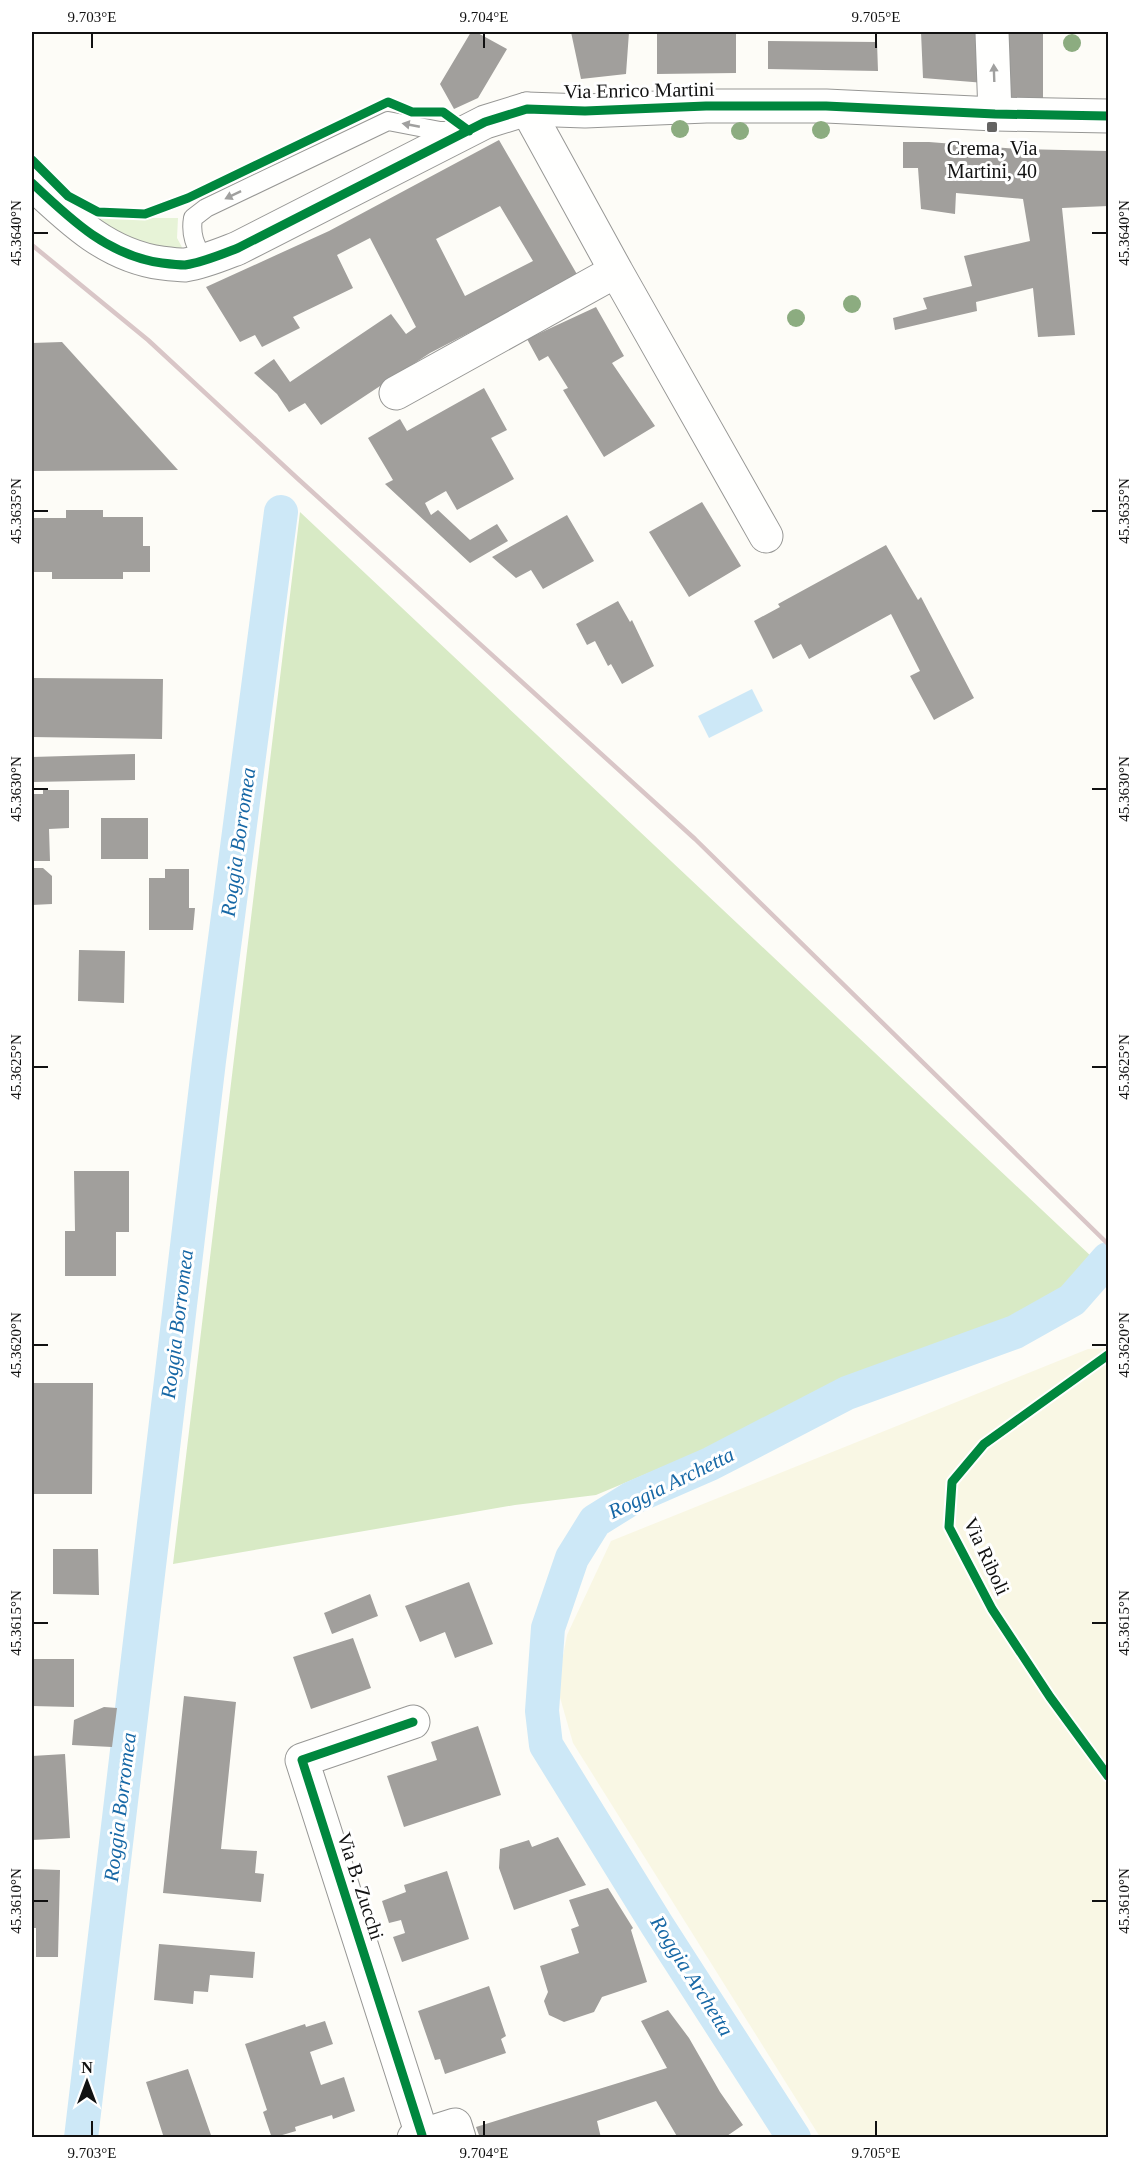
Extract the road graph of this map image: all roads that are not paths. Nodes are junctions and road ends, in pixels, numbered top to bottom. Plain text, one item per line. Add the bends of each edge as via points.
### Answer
1 (992, 32) edge
2 (527, 109) junction
3 (995, 114) junction
4 (1108, 116) edge
5 (469, 130) junction
6 (32, 183) edge
7 (204, 261) junction
8 (616, 271) junction
9 (396, 393) dead end
10 (766, 536) dead end
11 (412, 1722) dead end
12 (418, 2136) edge
13 (459, 2138) edge

3 -> 1 street
2 - 3 street, Via Enrico Martini via 826,106
2 - 5 street, Via Enrico Martini
2 - 8 street
3 - 4 street, Via Enrico Martini
5 - 7 street, Via Enrico Martini via 238,248
5 -> 7 lane via 440,131 388,121 206,208 193,218 191,230
6 - 7 street, Via Enrico Martini via 77,225 106,245 145,261 182,265
8 - 9 street
8 - 10 street
11 - 12 street, Via B. Zucchi via 302,1760
12 - 13 street, Via B. Zucchi via 455,2125

